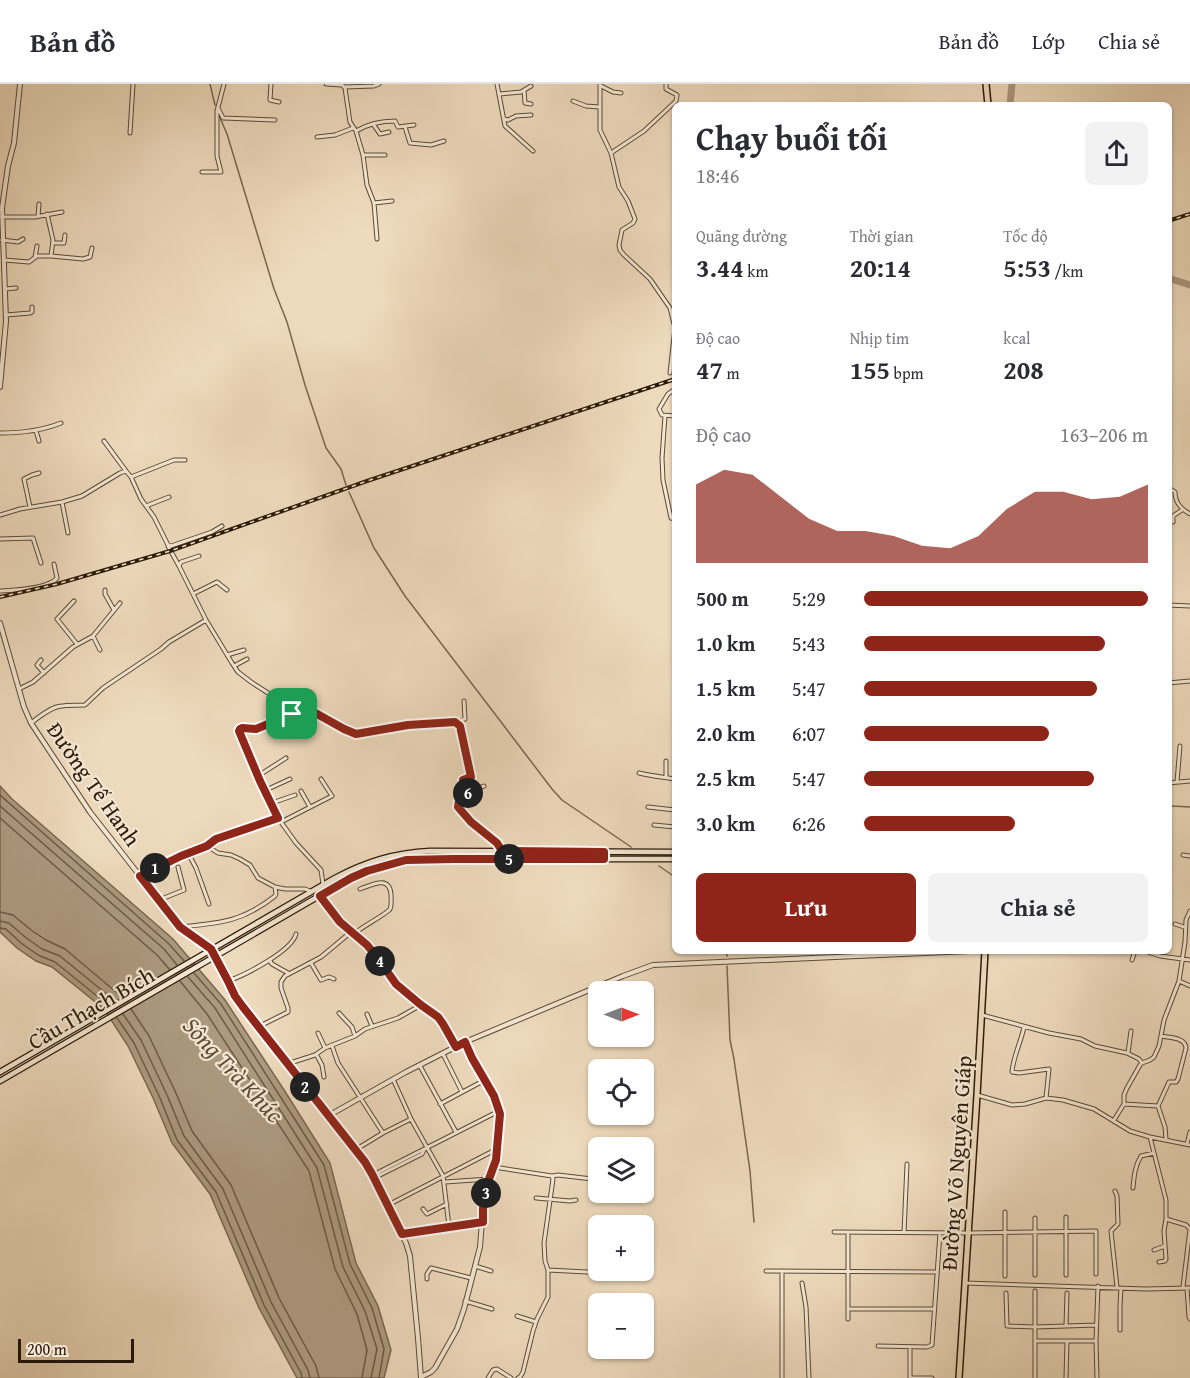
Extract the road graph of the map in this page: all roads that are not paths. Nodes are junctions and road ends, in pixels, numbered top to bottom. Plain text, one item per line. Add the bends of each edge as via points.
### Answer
1 (20, 84) edge
2 (133, 84) edge
3 (224, 84) edge
4 (271, 84) edge
5 (326, 84) edge
6 (379, 84) edge
7 (497, 84) edge
8 (666, 84) edge
9 (986, 84) edge
10 (600, 85) edge
11 (531, 86) dead end
12 (345, 87) junction
13 (524, 90) junction
14 (621, 93) dead end
15 (500, 94) junction
16 (573, 101) dead end
17 (279, 102) dead end
18 (675, 102) edge
19 (988, 102) edge
20 (531, 105) dead end
21 (672, 105) edge
22 (599, 107) junction
23 (218, 108) junction
24 (531, 115) dead end
25 (504, 119) junction
26 (275, 120) dead end
27 (373, 124) junction
28 (414, 125) dead end
29 (405, 127) junction
30 (354, 129) junction
31 (389, 132) dead end
32 (129, 133) dead end
33 (317, 137) dead end
34 (444, 141) dead end
35 (533, 151) dead end
36 (611, 153) junction
37 (363, 155) junction
38 (385, 155) dead end
39 (202, 172) dead end
40 (392, 201) dead end
41 (374, 203) junction
42 (39, 204) dead end
43 (62, 212) dead end
44 (47, 214) junction
45 (38, 216) junction
46 (2, 218) junction
47 (65, 236) dead end
48 (23, 239) dead end
49 (377, 239) dead end
50 (3, 240) junction
51 (53, 243) junction
52 (37, 246) dead end
53 (92, 248) dead end
54 (51, 256) junction
55 (35, 257) junction
56 (4, 260) junction
57 (5, 288) junction
58 (16, 288) dead end
59 (32, 307) dead end
60 (672, 307) edge
61 (6, 315) junction
62 (672, 355) edge
63 (670, 373) dead end
64 (0, 387) edge
65 (672, 391) edge
66 (665, 416) junction
67 (672, 416) edge
68 (61, 423) dead end
69 (36, 431) junction
70 (0, 433) edge
71 (39, 441) dead end
72 (104, 441) dead end
73 (184, 460) dead end
74 (126, 471) junction
75 (39, 473) dead end
76 (130, 477) junction
77 (1172, 490) edge
78 (169, 497) dead end
79 (62, 502) junction
80 (146, 506) junction
81 (30, 507) junction
82 (1182, 510) junction
83 (1190, 514) edge
84 (0, 515) edge
85 (672, 519) edge
86 (1173, 522) dead end
87 (222, 526) dead end
88 (69, 532) dead end
89 (0, 539) edge
90 (168, 544) junction
91 (198, 556) dead end
92 (41, 563) dead end
93 (54, 564) dead end
94 (179, 566) junction
95 (105, 590) dead end
96 (227, 590) dead end
97 (0, 591) edge
98 (193, 594) junction
99 (74, 602) dead end
100 (120, 603) dead end
101 (1172, 605) edge
102 (1190, 606) edge
103 (114, 610) junction
104 (206, 620) junction
105 (0, 623) edge
106 (1, 633) edge
107 (93, 636) junction
108 (77, 644) junction
109 (100, 650) dead end
110 (244, 650) dead end
111 (227, 655) junction
112 (248, 659) dead end
113 (40, 660) dead end
114 (234, 666) junction
115 (44, 673) junction
116 (1190, 681) edge
117 (1172, 683) edge
118 (19, 689) junction
119 (294, 700) dead end
120 (464, 701) dead end
121 (286, 706) junction
122 (292, 714) junction
123 (455, 722) junction
124 (31, 723) junction
125 (1180, 746) dead end
126 (286, 758) dead end
127 (666, 761) dead end
128 (639, 773) dead end
129 (258, 776) junction
130 (666, 777) junction
131 (672, 778) edge
132 (290, 779) dead end
133 (321, 779) dead end
134 (1190, 781) edge
135 (1177, 782) junction
136 (1172, 783) edge
137 (484, 786) dead end
138 (266, 790) junction
139 (301, 791) dead end
140 (468, 794) junction
141 (295, 795) dead end
142 (272, 803) junction
143 (310, 807) junction
144 (648, 807) dead end
145 (672, 810) edge
146 (278, 818) junction
147 (282, 822) junction
148 (654, 825) dead end
149 (672, 826) edge
150 (207, 846) junction
151 (502, 851) junction
152 (604, 852) junction
153 (672, 852) edge
154 (188, 853) junction
155 (1183, 855) dead end
156 (1190, 856) edge
157 (604, 859) junction
158 (672, 860) edge
159 (178, 867) dead end
160 (140, 876) junction
161 (323, 884) junction
162 (275, 887) junction
163 (360, 890) dead end
164 (311, 891) junction
165 (317, 897) junction
166 (159, 900) junction
167 (209, 904) dead end
168 (1190, 911) edge
169 (1175, 924) dead end
170 (180, 927) junction
171 (1185, 927) junction
172 (353, 933) junction
173 (296, 934) dead end
174 (1185, 942) junction
175 (1190, 942) edge
176 (211, 949) junction
177 (902, 954) edge
178 (985, 954) edge
179 (1134, 954) edge
180 (1152, 954) edge
181 (214, 956) junction
182 (1181, 959) junction
183 (1132, 960) dead end
184 (1190, 960) edge
185 (270, 961) junction
186 (311, 963) junction
187 (288, 973) junction
188 (334, 979) dead end
189 (228, 981) junction
190 (1179, 981) junction
191 (1190, 986) edge
192 (421, 1005) junction
193 (339, 1013) dead end
194 (367, 1014) dead end
195 (982, 1015) junction
196 (258, 1027) junction
197 (372, 1027) junction
198 (1024, 1027) junction
199 (1131, 1031) dead end
200 (318, 1033) dead end
201 (355, 1036) junction
202 (1161, 1036) junction
203 (465, 1042) junction
204 (332, 1046) junction
205 (456, 1047) junction
206 (325, 1048) junction
207 (1127, 1053) junction
208 (316, 1054) junction
209 (443, 1054) junction
210 (1142, 1062) junction
211 (286, 1064) junction
212 (420, 1066) junction
213 (0, 1072) edge
214 (324, 1077) dead end
215 (393, 1079) junction
216 (485, 1080) junction
217 (0, 1081) edge
218 (462, 1092) junction
219 (977, 1095) junction
220 (360, 1097) junction
221 (1046, 1098) junction
222 (440, 1104) junction
223 (1124, 1104) junction
224 (1158, 1106) junction
225 (499, 1111) junction
226 (328, 1116) junction
227 (411, 1119) junction
228 (1114, 1120) junction
229 (456, 1132) junction
230 (1190, 1132) edge
231 (383, 1133) junction
232 (1150, 1137) junction
233 (1166, 1139) junction
234 (1188, 1144) edge
235 (426, 1149) junction
236 (497, 1149) junction
237 (355, 1150) junction
238 (1154, 1153) junction
239 (907, 1164) dead end
240 (494, 1167) junction
241 (376, 1176) junction
242 (444, 1176) junction
243 (552, 1176) junction
244 (489, 1179) junction
245 (588, 1179) edge
246 (445, 1182) junction
247 (1133, 1188) dead end
248 (1115, 1191) dead end
249 (536, 1198) dead end
250 (551, 1198) junction
251 (576, 1200) dead end
252 (447, 1204) junction
253 (388, 1205) junction
254 (423, 1209) dead end
255 (1005, 1212) dead end
256 (1066, 1217) dead end
257 (1035, 1218) dead end
258 (1166, 1219) junction
259 (483, 1222) junction
260 (449, 1226) junction
261 (834, 1232) dead end
262 (1035, 1232) junction
263 (1066, 1232) junction
264 (848, 1233) junction
265 (904, 1233) junction
266 (940, 1233) junction
267 (968, 1233) junction
268 (1005, 1233) junction
269 (402, 1234) junction
270 (1166, 1246) junction
271 (1154, 1250) dead end
272 (1159, 1263) dead end
273 (475, 1266) junction
274 (548, 1270) junction
275 (766, 1270) dead end
276 (491, 1271) dead end
277 (782, 1271) junction
278 (848, 1271) junction
279 (588, 1272) edge
280 (936, 1272) junction
281 (1096, 1274) dead end
282 (1035, 1275) dead end
283 (1066, 1275) dead end
284 (1005, 1276) dead end
285 (471, 1278) junction
286 (427, 1279) dead end
287 (802, 1283) dead end
288 (965, 1283) junction
289 (1098, 1286) junction
290 (1119, 1287) junction
291 (1187, 1288) edge
292 (1035, 1291) dead end
293 (1006, 1293) dead end
294 (1067, 1293) dead end
295 (465, 1301) junction
296 (492, 1309) dead end
297 (848, 1309) junction
298 (934, 1309) junction
299 (518, 1316) dead end
300 (848, 1319) dead end
301 (1190, 1319) edge
302 (536, 1322) junction
303 (1097, 1325) junction
304 (1066, 1326) junction
305 (1035, 1327) junction
306 (1120, 1330) dead end
307 (1036, 1341) junction
308 (1067, 1341) junction
309 (1096, 1341) junction
310 (878, 1346) dead end
311 (910, 1347) junction
312 (421, 1378) edge
313 (488, 1378) edge
314 (511, 1378) edge
315 (518, 1378) edge
316 (782, 1378) edge
317 (809, 1378) edge
318 (910, 1378) edge
319 (932, 1378) edge
320 (959, 1378) edge
321 (1035, 1378) edge
322 (1066, 1378) edge
323 (1097, 1378) edge

1 - 46 street
2 - 32 street
3 - 23 street
4 - 17 street via 270,100
5 - 12 street
6 - 12 street
7 - 15 street
8 - 18 street via 666,89 677,94
9 - 19 main road
10 - 14 street
10 - 22 street
11 - 13 street
12 - 30 street
13 - 15 street
13 - 20 street via 525,103
15 - 25 street
16 - 22 street
21 - 36 street via 644,131
22 - 36 street via 600,130
23 - 26 street via 223,118
23 - 39 street via 217,156 221,172
24 - 25 street
25 - 35 street via 505,126
27 - 29 street via 394,120 397,127
27 - 30 street
27 - 31 street via 380,134
28 - 29 street
29 - 34 street via 410,143 431,145
30 - 33 street
30 - 37 street
36 - 60 street via 620,187 635,219 622,230 620,250
37 - 38 street
37 - 41 street
40 - 41 street
41 - 49 street
42 - 45 street
43 - 44 street
44 - 45 street
44 - 51 street
45 - 46 street
46 - 50 street
47 - 51 street via 64,243
48 - 50 street
50 - 56 street
51 - 54 street
52 - 55 street
53 - 54 street via 90,257 83,260
54 - 55 street
55 - 56 street via 29,262
56 - 57 street
57 - 58 street
57 - 61 street
59 - 61 street via 31,313
61 - 64 street
62 - 63 street
65 - 66 street via 659,409
66 - 67 street
66 - 85 street via 663,480
68 - 69 street
69 - 70 street
69 - 71 street
72 - 74 street
73 - 76 street via 174,460
74 - 76 street
74 - 79 street
75 - 81 street via 24,479
76 - 80 street
77 - 82 street
78 - 80 street
79 - 81 street
79 - 88 street
80 - 90 street
81 - 84 street
82 - 83 street
82 - 86 street via 1173,516
87 - 90 street via 190,540
89 - 92 street via 33,538
90 - 94 street
91 - 94 street
93 - 97 street via 57,578 53,583
94 - 98 street
95 - 103 street
96 - 98 street via 216,582
98 - 104 street
99 - 108 street via 57,619
100 - 103 street
101 - 102 street
103 - 107 street
104 - 111 street
104 - 124 street via 169,642 85,705 49,708
105 - 106 street, Đường Tế Hanh
106 - 118 street, Đường Tế Hanh
107 - 108 street
107 - 109 street
108 - 115 street
110 - 111 street
111 - 114 street
112 - 114 street
113 - 115 street via 37,665
114 - 121 street
115 - 118 street
116 - 117 street
118 - 124 street, Đường Tế Hanh
119 - 121 street
120 - 123 street via 465,719
121 - 122 street
122 - 123 street via 310,710 356,734
122 - 129 street via 256,729 240,729
123 - 140 street via 460,726 471,777 463,780
124 - 160 street, Đường Tế Hanh via 90,812
125 - 135 street
126 - 129 street
127 - 130 street
128 - 130 street
129 - 138 street
130 - 131 street
132 - 138 street
133 - 143 street via 332,796
134 - 135 street
135 - 136 street
137 - 140 street
138 - 142 street
139 - 143 street
140 - 151 street via 458,807
141 - 142 street
142 - 146 street
143 - 147 street
144 - 145 street
146 - 147 street
146 - 150 street via 216,839
147 - 161 street via 321,870
148 - 149 street
150 - 154 street
150 - 162 street via 240,859 258,878
151 - 152 main road, Cầu Thạch Bích
151 - 161 main road, Cầu Thạch Bích via 395,855 357,867
152 - 153 main road, Cầu Thạch Bích
152 - 157 street
154 - 160 street
154 - 167 street
155 - 156 street
157 - 158 main road, Cầu Thạch Bích
157 - 165 main road, Cầu Thạch Bích via 406,860 367,871
159 - 166 street via 184,890
160 - 166 street, Đường Tế Hanh
161 - 164 main road, Cầu Thạch Bích
162 - 164 street
162 - 170 street via 275,896 241,917
163 - 172 street via 384,883 390,890 391,904 388,911
164 - 165 street
164 - 176 main road, Cầu Thạch Bích
165 - 172 street
165 - 181 main road, Cầu Thạch Bích
166 - 170 street, Đường Tế Hanh
168 - 171 street
169 - 171 street
170 - 176 street, Đường Tế Hanh
171 - 174 street
172 - 186 street
172 - 192 street via 396,984
173 - 185 street
174 - 175 street
174 - 182 street
176 - 181 street
176 - 213 main road, Cầu Thạch Bích
177 - 203 street via 653,965
178 - 195 main road, Đường Võ Nguyên Giáp
179 - 183 street
180 - 182 street
181 - 189 street
181 - 217 main road, Cầu Thạch Bích
182 - 184 street
182 - 190 street
185 - 187 street
185 - 189 street
186 - 187 street
186 - 188 street via 321,980
187 - 196 street via 281,982 288,1012
189 - 196 street
190 - 191 street
190 - 202 street
192 - 197 street
192 - 205 street via 438,1017
193 - 201 street
194 - 197 street
195 - 198 street
195 - 219 main road, Đường Võ Nguyên Giáp
196 - 211 street
197 - 201 street
198 - 207 street via 1072,1036
198 - 221 street via 1012,1072 1049,1069
199 - 207 street
200 - 206 street
201 - 204 street
202 - 210 street via 1154,1056
202 - 224 street via 1187,1042 1179,1077 1168,1084
203 - 205 street
203 - 216 street
204 - 206 street
204 - 220 street
205 - 209 street
206 - 208 street
207 - 210 street
208 - 211 street
208 - 214 street
209 - 212 street
209 - 218 street
210 - 223 street via 1125,1092
211 - 226 street
212 - 215 street
212 - 222 street
215 - 220 street
215 - 227 street
216 - 218 street
216 - 225 street
218 - 222 street
219 - 221 street via 1012,1105
219 - 267 main road, Đường Võ Nguyên Giáp
220 - 226 street
220 - 231 street
221 - 228 street via 1083,1105
222 - 229 street
223 - 224 street
223 - 228 street
224 - 233 street
225 - 229 street
225 - 236 street
226 - 237 street
227 - 231 street
227 - 235 street
228 - 232 street via 1130,1131
229 - 235 street
230 - 234 street
231 - 237 street
232 - 233 street
232 - 238 street
233 - 234 street
235 - 241 street
235 - 242 street
236 - 240 street
236 - 242 street
237 - 241 street
238 - 247 street via 1139,1159
238 - 258 street via 1166,1200
239 - 265 street
240 - 243 street
240 - 244 street
241 - 253 street
242 - 246 street
242 - 253 street
243 - 245 street
243 - 250 street
244 - 246 street
244 - 259 street
246 - 252 street
248 - 290 street via 1118,1224 1111,1231
249 - 250 street
250 - 251 street
250 - 274 street via 544,1243
252 - 254 street via 427,1214
252 - 260 street
253 - 269 street
255 - 268 street
256 - 263 street
257 - 262 street
258 - 270 street
258 - 291 street via 1189,1227
259 - 260 street
259 - 273 street
260 - 269 street
261 - 264 street
262 - 263 street
262 - 268 street
262 - 282 street
263 - 281 street via 1096,1231
263 - 283 street
264 - 265 street
264 - 278 street
265 - 266 street
266 - 267 street
266 - 280 street
267 - 268 street
267 - 288 main road, Đường Võ Nguyên Giáp
268 - 284 street
269 - 312 street via 410,1256
270 - 271 street
270 - 272 street via 1166,1261
273 - 276 street
273 - 285 street
274 - 279 street
274 - 302 street via 548,1297
275 - 277 street
277 - 278 street
277 - 316 street
278 - 280 street
278 - 297 street
280 - 298 street
285 - 286 street via 431,1268
285 - 295 street
287 - 317 street
288 - 289 street
288 - 320 main road, Đường Võ Nguyên Giáp
289 - 290 street
289 - 303 street
290 - 291 street
290 - 306 street
291 - 301 street
292 - 305 street
293 - 305 street via 1008,1326
294 - 304 street
295 - 296 street
295 - 312 street via 457,1329 443,1354 431,1372
297 - 298 street
297 - 300 street
298 - 311 street via 932,1345
299 - 302 street
302 - 315 street via 526,1363
303 - 304 street
303 - 309 street
304 - 305 street
305 - 307 street
307 - 308 street
307 - 321 street
308 - 309 street
308 - 322 street
309 - 323 street
310 - 311 street
311 - 318 street
313 - 314 street via 497,1369
318 - 319 street

